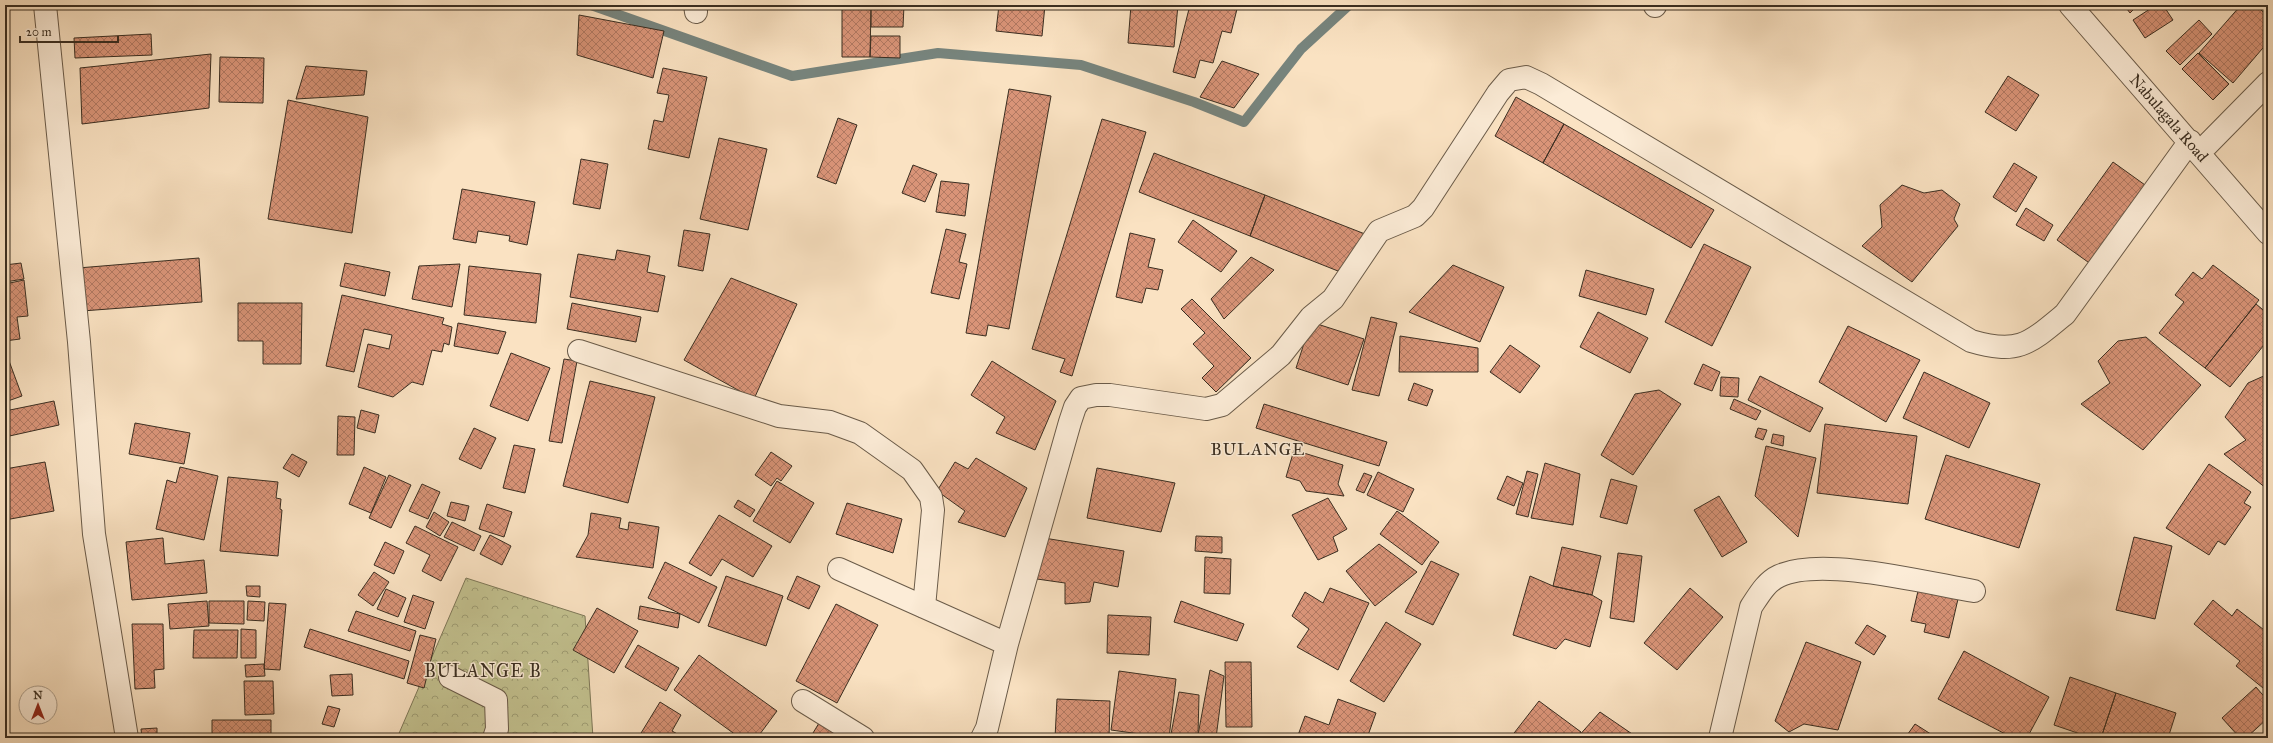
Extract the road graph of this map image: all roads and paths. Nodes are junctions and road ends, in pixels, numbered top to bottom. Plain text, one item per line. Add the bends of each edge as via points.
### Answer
1 (45, 5) edge
2 (2070, 5) edge
3 (2268, 83) edge
4 (2195, 147) junction
5 (2268, 233) edge
6 (579, 350) dead end
7 (840, 569) dead end
8 (1974, 591) dead end
9 (924, 607) junction
10 (1007, 644) junction
11 (450, 677) dead end
12 (803, 701) dead end
13 (127, 738) edge
14 (494, 738) edge
15 (863, 738) edge
16 (982, 738) edge
17 (1720, 738) edge

1 - 13 street via 80,342 94,534
2 - 4 street, Nabulagala Road
3 - 4 street
4 - 5 street, Nabulagala Road
4 - 10 street via 2065,314 2026,344 1994,348 1971,341 1541,84 1526,77 1509,80 1423,208 1415,216 1379,231 1333,299 1311,317 1281,355 1222,405 1206,409 1110,394 1081,398 1070,422
6 - 9 street via 779,416 830,422 860,433 912,470 931,497 934,510
7 - 9 street
8 - 17 street via 1840,568 1791,572 1778,576 1763,588 1751,607
9 - 10 street
10 - 16 street
11 - 14 street via 496,700 497,728
12 - 15 street

